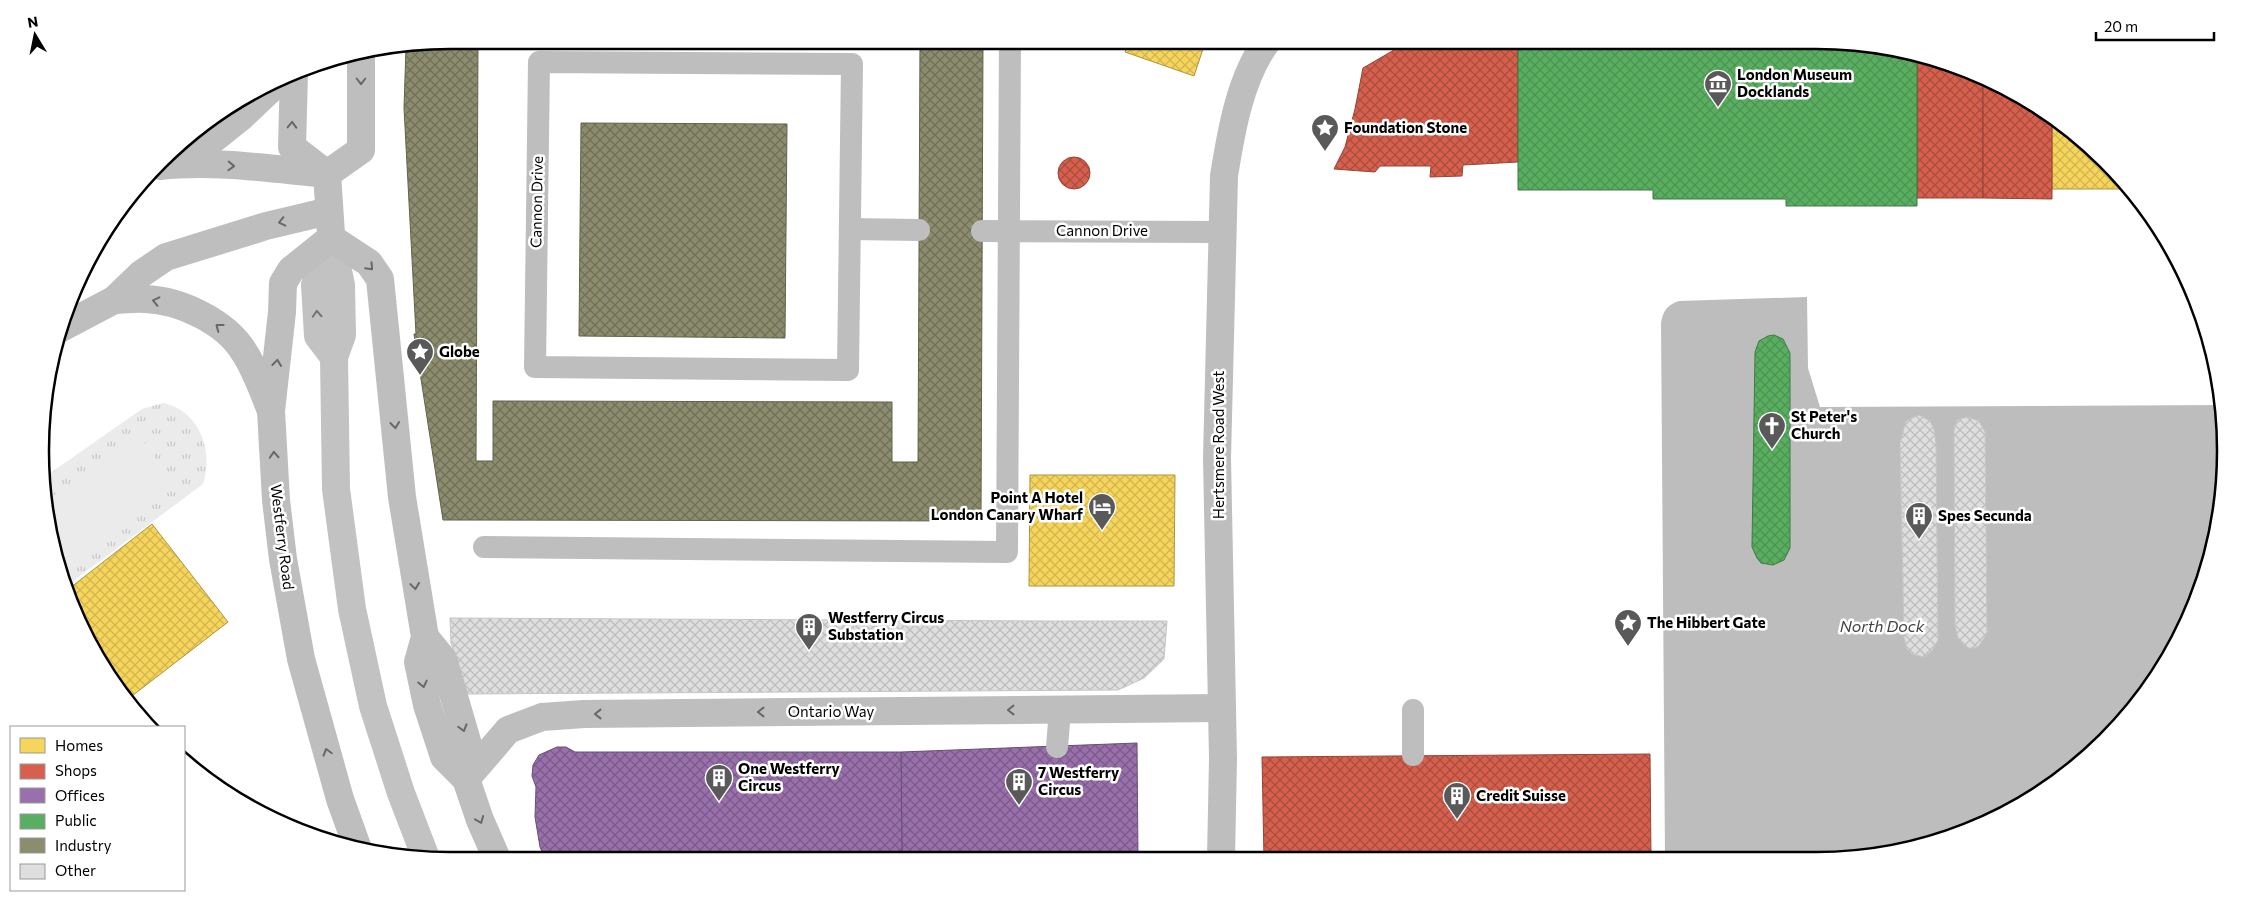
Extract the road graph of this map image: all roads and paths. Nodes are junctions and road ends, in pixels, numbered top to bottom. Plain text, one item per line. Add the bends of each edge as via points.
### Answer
1 (1010, 49) edge
2 (1263, 49) edge
3 (362, 58) edge
4 (294, 80) edge
5 (264, 95) edge
6 (171, 165) edge
7 (327, 174) junction
8 (329, 211) junction
9 (850, 229) junction
10 (919, 230) dead end
11 (982, 230) dead end
12 (1010, 232) junction
13 (1221, 232) junction
14 (331, 238) junction
15 (114, 300) junction
16 (69, 324) edge
17 (271, 411) junction
18 (484, 547) dead end
19 (1221, 708) junction
20 (1060, 710) junction
21 (1412, 710) dead end
22 (1057, 746) dead end
23 (1413, 754) dead end
24 (466, 779) junction
25 (355, 841) edge
26 (423, 851) edge
27 (494, 852) edge
28 (1222, 852) edge

1 - 12 lane
2 - 13 main road, Hertsmere Road West via 1245,85 1231,130
3 -> 7 main road via 361,150
7 -> 4 main road via 292,147
5 - 6 main road via 241,117
6 -> 7 main road via 248,166
7 - 8 main road
8 - 14 main road
8 -> 15 main road via 266,226 166,257 141,274
9 - 9 lane, Cannon Drive via 848,370 535,367 539,62 852,64
9 - 10 lane
11 - 12 lane, Cannon Drive
12 - 13 lane, Cannon Drive
12 - 18 lane via 1007,552
13 - 19 main road, Hertsmere Road West via 1217,458
17 -> 14 main road, Westferry Road via 283,283 291,270
14 -> 24 main road via 369,263 380,279 402,497 424,637 443,659 469,748
14 - 26 street via 315,285 318,336 334,357 336,489 352,608 373,706
15 - 16 main road
17 -> 15 main road via 243,350 220,325 195,312 147,298
25 -> 17 main road, Westferry Road via 340,799 301,659 277,510
19 - 20 main road, Ontario Way
19 - 28 main road, Hertsmere Road West
20 - 22 lane
20 -> 24 main road, Ontario Way via 542,716 508,730
21 - 23 lane
24 -> 27 main road

